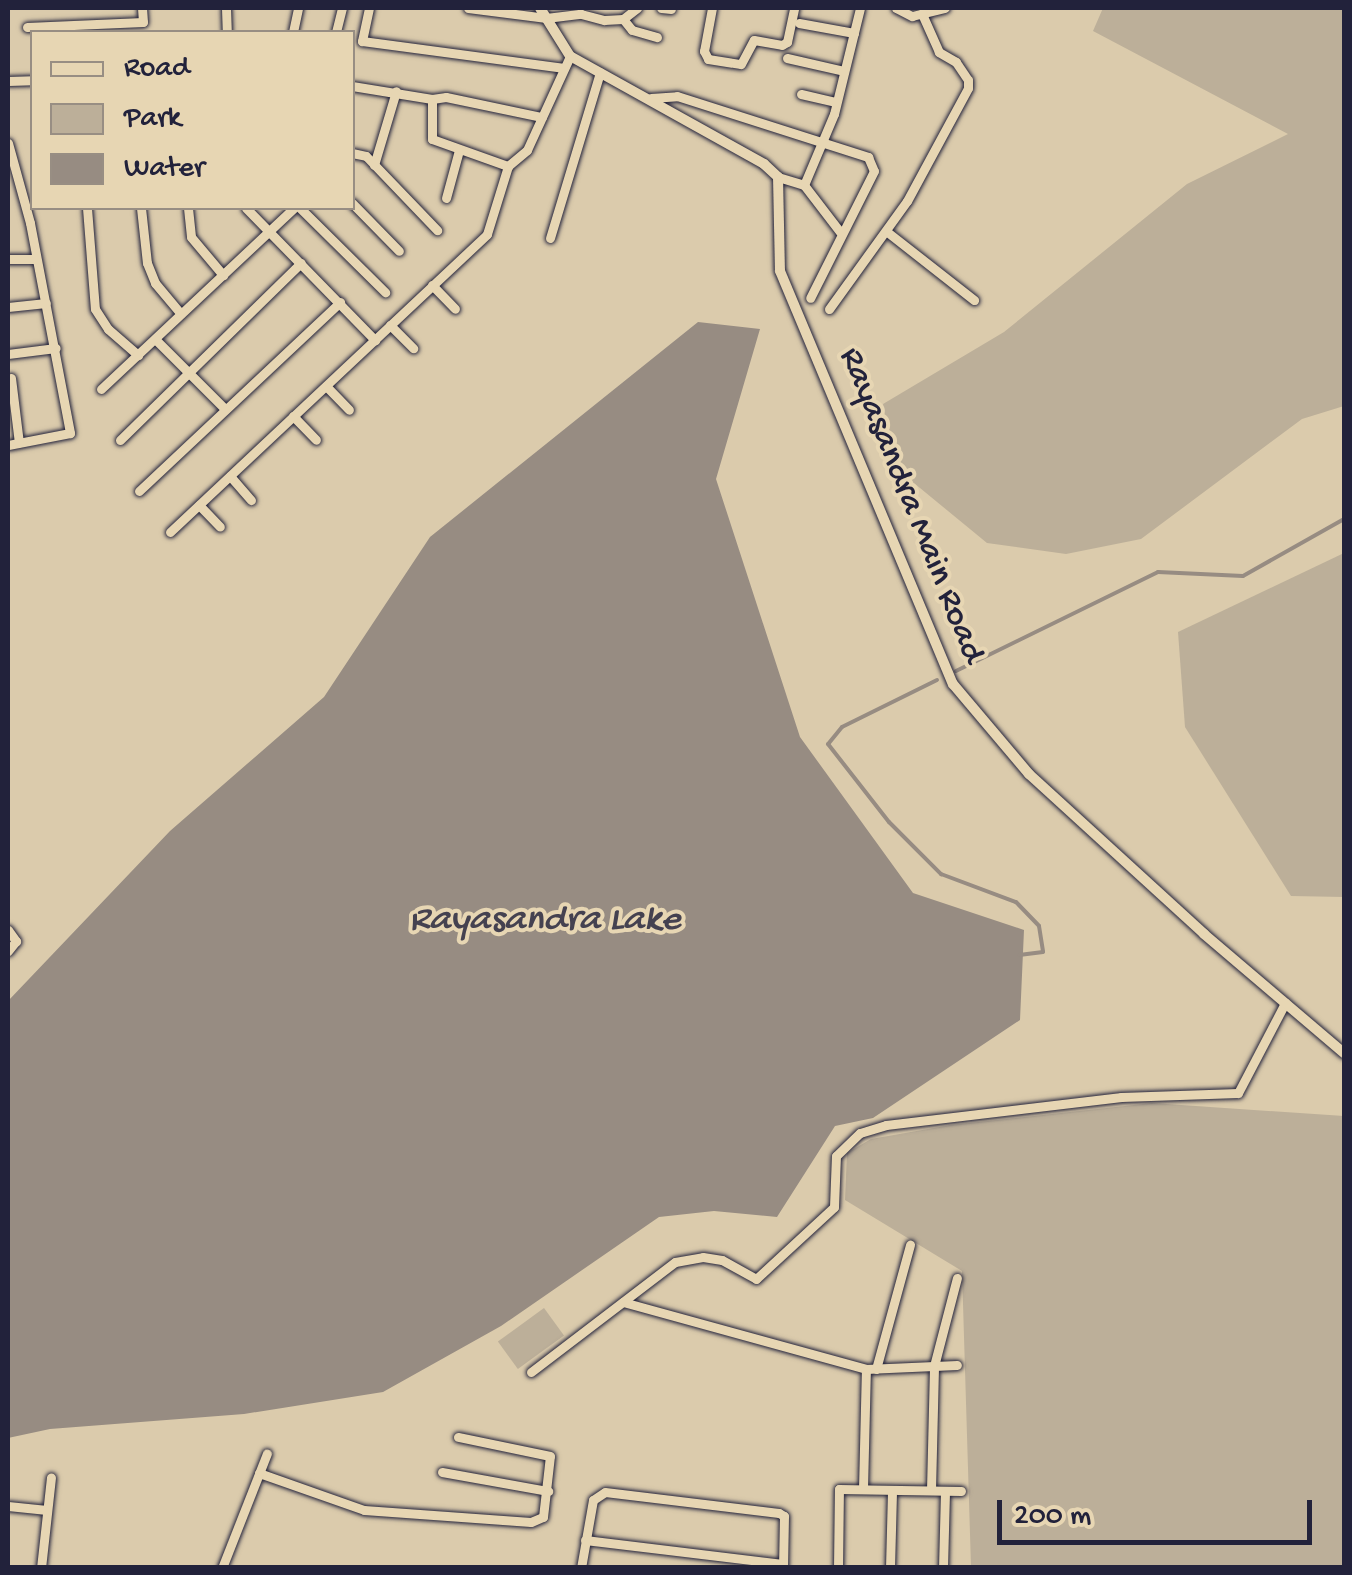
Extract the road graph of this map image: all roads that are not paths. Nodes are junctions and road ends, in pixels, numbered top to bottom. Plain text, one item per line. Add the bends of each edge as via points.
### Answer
1 (142, 8) edge
2 (369, 8) edge
3 (468, 8) edge
4 (637, 8) edge
5 (712, 8) edge
6 (794, 8) edge
7 (860, 8) edge
8 (896, 8) edge
9 (944, 8) edge
10 (543, 13) edge
11 (922, 14) junction
12 (623, 18) junction
13 (799, 23) dead end
14 (27, 27) dead end
15 (143, 27) edge
16 (632, 30) junction
17 (854, 33) junction
18 (658, 37) dead end
19 (630, 43) dead end
20 (570, 56) junction
21 (787, 58) dead end
22 (564, 68) junction
23 (844, 71) junction
24 (600, 72) junction
25 (355, 86) edge
26 (396, 92) junction
27 (801, 94) dead end
28 (651, 98) junction
29 (432, 100) junction
30 (836, 102) junction
31 (542, 117) junction
32 (822, 141) junction
33 (8, 143) edge
34 (459, 150) junction
35 (355, 152) edge
36 (374, 164) junction
37 (508, 166) junction
38 (778, 177) junction
39 (804, 185) junction
40 (446, 198) dead end
41 (355, 206) edge
42 (87, 210) edge
43 (140, 210) edge
44 (188, 210) edge
45 (248, 210) edge
46 (295, 210) edge
47 (299, 210) edge
48 (436, 230) dead end
49 (886, 231) junction
50 (269, 232) junction
51 (840, 232) junction
52 (550, 238) dead end
53 (399, 252) dead end
54 (8, 259) edge
55 (35, 259) junction
56 (301, 263) junction
57 (223, 275) junction
58 (432, 286) junction
59 (385, 292) dead end
60 (810, 298) dead end
61 (974, 300) dead end
62 (340, 302) junction
63 (46, 303) junction
64 (8, 308) edge
65 (829, 309) dead end
66 (454, 310) dead end
67 (181, 314) junction
68 (390, 326) junction
69 (155, 339) junction
70 (375, 340) junction
71 (56, 348) junction
72 (412, 348) dead end
73 (8, 354) edge
74 (138, 355) junction
75 (189, 373) junction
76 (11, 378) dead end
77 (326, 386) junction
78 (102, 389) dead end
79 (226, 409) junction
80 (349, 410) dead end
81 (293, 416) junction
82 (120, 440) dead end
83 (316, 440) dead end
84 (19, 443) junction
85 (8, 446) edge
86 (230, 476) junction
87 (138, 491) dead end
88 (251, 500) dead end
89 (198, 506) junction
90 (220, 528) dead end
91 (170, 532) dead end
92 (8, 930) edge
93 (8, 950) edge
94 (1285, 1003) junction
95 (1344, 1053) edge
96 (910, 1245) dead end
97 (957, 1278) dead end
98 (623, 1302) junction
99 (957, 1365) dead end
100 (934, 1366) junction
101 (871, 1369) junction
102 (531, 1372) dead end
103 (458, 1437) dead end
104 (268, 1452) dead end
105 (442, 1472) dead end
106 (260, 1473) junction
107 (51, 1478) dead end
108 (864, 1489) junction
109 (892, 1490) junction
110 (932, 1490) junction
111 (548, 1491) junction
112 (944, 1491) junction
113 (961, 1491) dead end
114 (8, 1506) edge
115 (47, 1510) junction
116 (585, 1540) junction
117 (783, 1566) edge
118 (41, 1568) edge
119 (222, 1568) edge
120 (581, 1568) edge
121 (838, 1568) edge
122 (890, 1568) edge
123 (944, 1568) edge

1 - 15 street
2 - 22 street via 362,41
3 - 10 street
4 - 12 street
5 - 6 street via 708,59 741,64 754,40 787,42
7 - 17 street
8 - 11 street
9 - 11 street
10 - 12 street
10 - 20 street
11 - 49 street via 939,52 956,62 968,88
12 - 16 street
13 - 17 street
14 - 15 street
16 - 18 street
16 - 19 street
17 - 23 street
20 - 22 street
20 - 24 street
21 - 23 street
22 - 31 street
23 - 30 street
24 - 28 street
24 - 52 street
25 - 26 street
26 - 29 street
26 - 36 street
27 - 30 street
28 - 32 street via 677,96
28 - 38 street
29 - 31 street via 446,97
29 - 34 street via 432,138
30 - 32 street
31 - 37 street via 527,150
32 - 39 street
32 - 51 street via 854,150 874,166
33 - 55 street
34 - 37 street
34 - 40 street
35 - 36 street
36 - 48 street
37 - 58 street via 487,234
38 - 39 street
38 - 94 street, Rayasandra Main Road via 780,270 942,667 1030,774
39 - 51 street
41 - 53 street
42 - 74 street via 96,309
43 - 67 street via 147,263
44 - 57 street via 191,238
45 - 50 street
46 - 50 street
47 - 59 street
49 - 61 street
49 - 65 street
50 - 56 street
50 - 57 street
51 - 60 street
54 - 55 street
55 - 63 street
56 - 62 street
56 - 75 street
57 - 67 street
58 - 66 street
58 - 68 street
62 - 70 street
62 - 79 street
63 - 64 street
63 - 71 street
67 - 69 street
68 - 70 street
68 - 72 street
69 - 74 street
69 - 75 street
70 - 77 street
71 - 73 street
71 - 84 street via 70,433
74 - 78 street
75 - 79 street
75 - 82 street
76 - 84 street
77 - 80 street
77 - 81 street
79 - 87 street
81 - 83 street
81 - 86 street
84 - 85 street
86 - 88 street
86 - 89 street
89 - 90 street
89 - 91 street
92 - 93 street via 16,940
94 - 95 street, Rayasandra Main Road
94 - 98 street via 1238,1093 1122,1097 868,1129 836,1156 834,1208 756,1279 722,1260 694,1258 676,1262
96 - 101 street
97 - 100 street
98 - 101 street
98 - 102 street
99 - 100 street
100 - 101 street
100 - 110 street
101 - 108 street
103 - 111 street via 545,1452 551,1464
104 - 106 street
105 - 111 street
106 - 111 street via 364,1510 531,1522 544,1517
106 - 119 street
107 - 115 street
108 - 109 street
108 - 121 street via 840,1488
109 - 110 street
109 - 122 street
110 - 112 street
112 - 113 street
112 - 123 street
114 - 115 street
115 - 118 street
116 - 117 street
116 - 117 street via 593,1500 605,1492 779,1514
116 - 120 street

